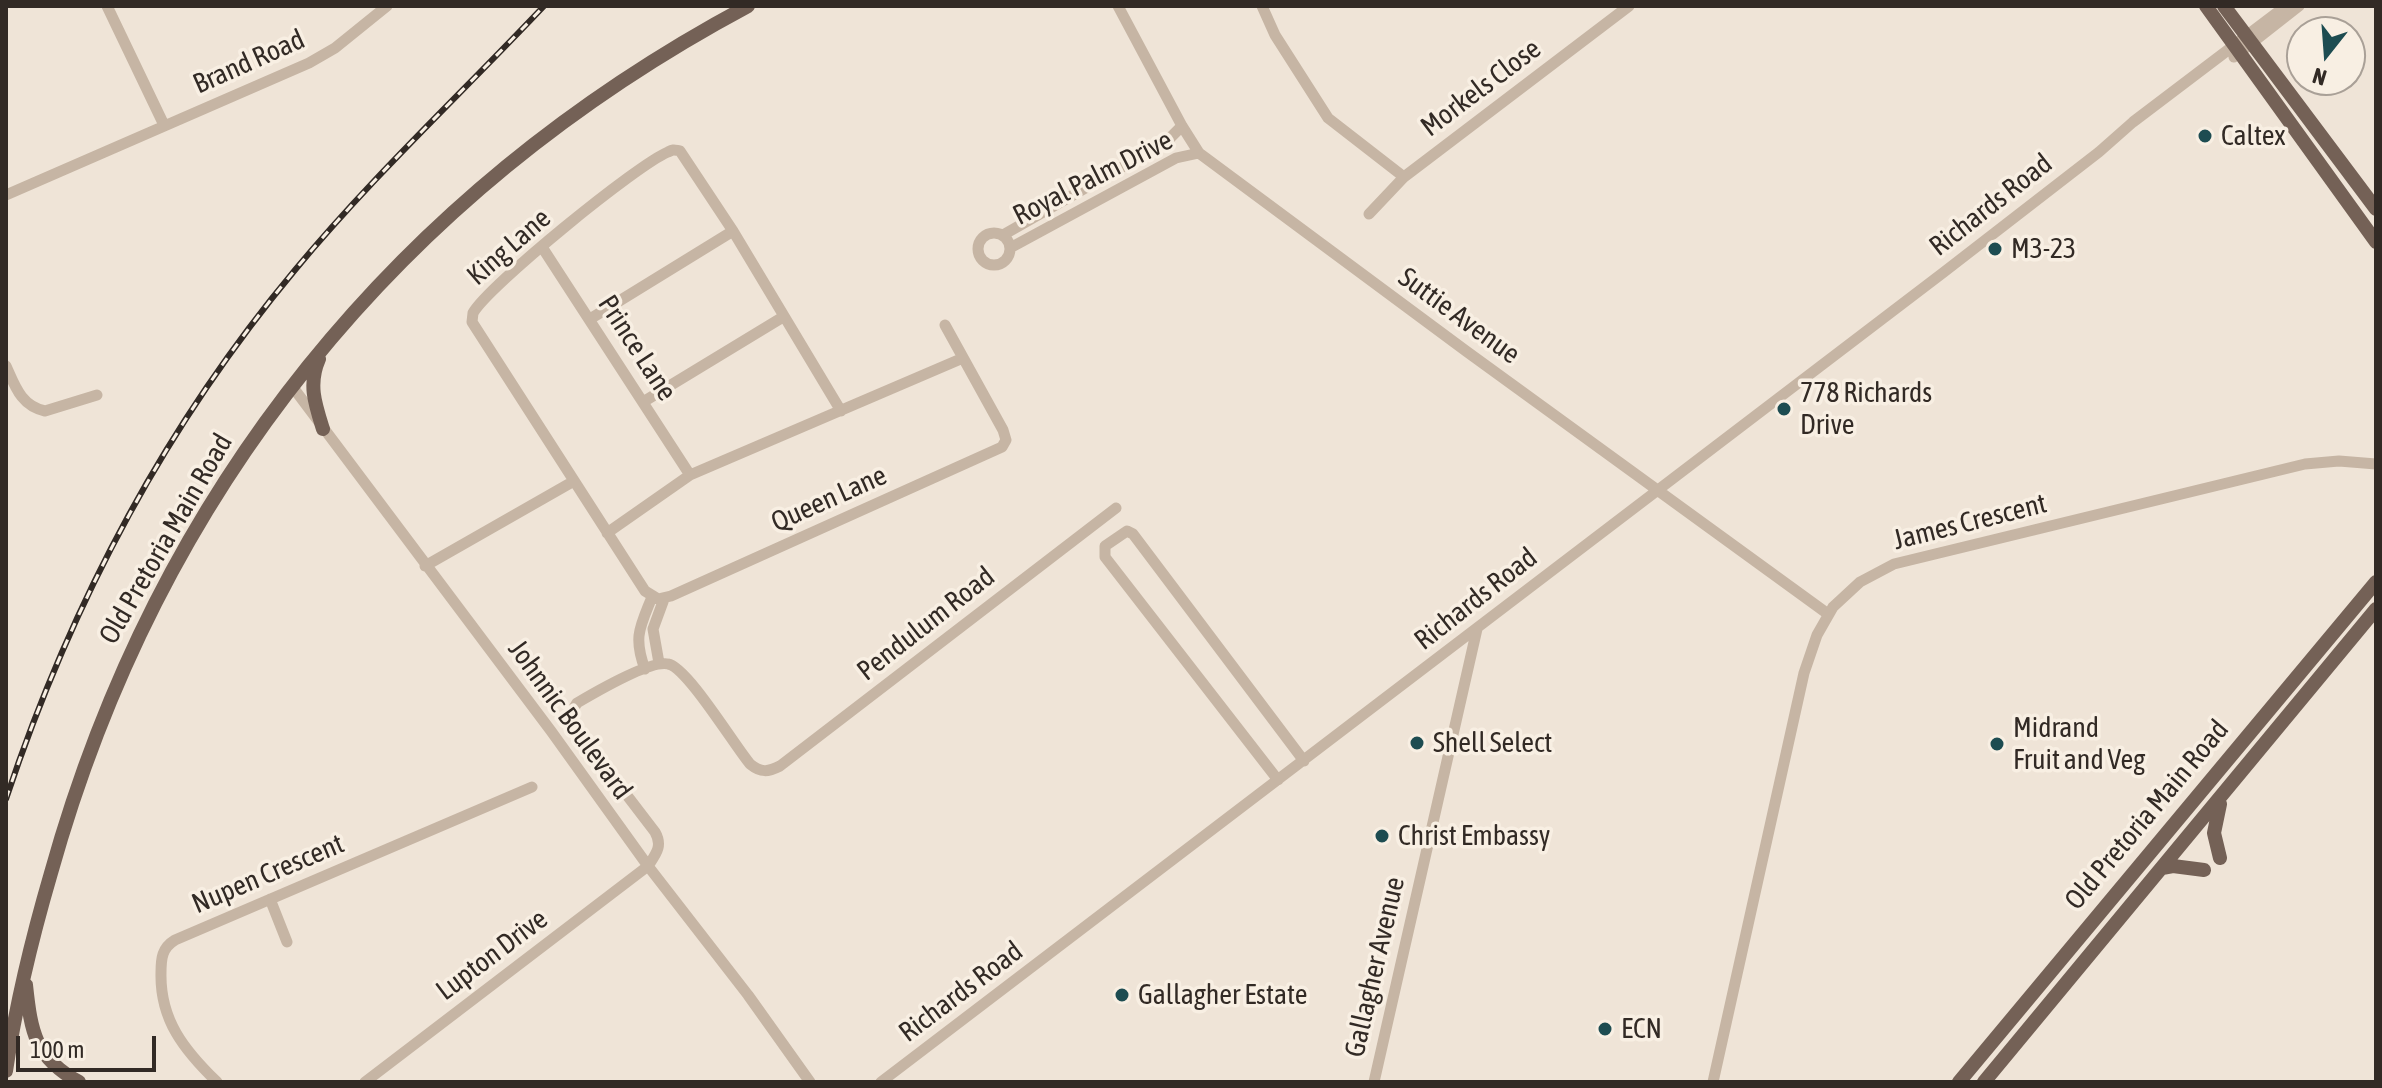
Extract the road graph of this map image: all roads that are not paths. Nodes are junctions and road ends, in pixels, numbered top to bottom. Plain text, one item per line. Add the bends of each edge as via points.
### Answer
1 (107, 6) edge
2 (387, 6) edge
3 (748, 6) edge
4 (1118, 6) edge
5 (1262, 6) edge
6 (1629, 6) edge
7 (2206, 6) edge
8 (2224, 6) edge
9 (2286, 6) edge
10 (2299, 6) edge
11 (2250, 39) junction
12 (2237, 50) junction
13 (164, 125) junction
14 (1182, 126) junction
15 (1199, 153) junction
16 (1106, 176) junction
17 (1404, 177) junction
18 (1116, 191) junction
19 (6, 195) edge
20 (2376, 209) edge
21 (1369, 214) dead end
22 (733, 231) junction
23 (1003, 235) junction
24 (2376, 242) edge
25 (542, 247) junction
26 (1010, 248) junction
27 (783, 317) junction
28 (590, 319) junction
29 (945, 325) dead end
30 (326, 344) junction
31 (963, 358) junction
32 (6, 366) edge
33 (292, 386) junction
34 (97, 395) dead end
35 (643, 402) junction
36 (841, 411) junction
37 (323, 429) junction
38 (2376, 464) edge
39 (690, 475) junction
40 (574, 481) junction
41 (1659, 490) junction
42 (1116, 508) dead end
43 (607, 533) junction
44 (425, 566) junction
45 (2376, 582) edge
46 (658, 598) junction
47 (2376, 609) edge
48 (1828, 614) junction
49 (1477, 629) junction
50 (664, 664) junction
51 (645, 669) junction
52 (1304, 761) junction
53 (1278, 780) junction
54 (532, 787) dead end
55 (2225, 793) junction
56 (2220, 858) dead end
57 (648, 866) junction
58 (2162, 868) junction
59 (2204, 870) dead end
60 (270, 899) junction
61 (287, 942) dead end
62 (23, 974) junction
63 (6, 1032) edge
64 (6, 1071) edge
65 (79, 1082) edge
66 (217, 1082) edge
67 (365, 1082) edge
68 (810, 1082) edge
69 (881, 1082) edge
70 (1374, 1082) edge
71 (1713, 1082) edge
72 (1959, 1082) edge
73 (1984, 1082) edge

1 - 13 street
2 - 13 street, Brand Road via 309,63
3 - 30 main road, Old Pretoria Main Road via 628,76 514,159 411,251
4 - 14 street, Suttie Avenue
5 - 17 street via 1328,118
6 - 17 street, Morkels Close
7 - 12 main road
8 - 11 main road
9 - 11 street, Richards Road
10 - 11 street, Richards Road
11 - 12 street, Richards Road
11 - 20 main road
12 - 24 main road
12 - 41 street, Richards Road
13 - 19 street, Brand Road
14 - 15 street, Suttie Avenue
14 - 16 street, Royal Palm Drive via 1170,140
15 - 18 street, Royal Palm Drive via 1176,158
15 - 41 street, Suttie Avenue
16 - 18 street
16 - 23 street, Royal Palm Drive
17 - 21 street, Morkels Close
18 - 26 street, Royal Palm Drive
22 - 25 street, King Lane via 685,156 673,150 631,176
22 - 27 street, King Lane
22 - 28 street
23 - 26 street
23 - 26 street via 983,237 979,256 996,265 1006,260
25 - 28 street, Prince Lane
25 - 40 street, King Lane via 476,308 472,322
27 - 35 street
27 - 36 street, King Lane
28 - 35 street, Prince Lane
29 - 31 street
30 - 33 main road, Old Pretoria Main Road
30 - 37 main road via 312,382
31 - 36 street
31 - 46 street, Queen Lane via 1006,437 1002,447
32 - 34 street via 25,402 38,410
33 - 37 street, Johnnic Boulevard
33 - 62 main road, Old Pretoria Main Road via 209,506 123,668 74,796
35 - 39 street, Prince Lane
36 - 39 street
37 - 44 street, Johnnic Boulevard
38 - 48 street, James Crescent via 2305,464 1904,560 1860,582
39 - 43 street
40 - 43 street, King Lane
40 - 44 street
41 - 48 street, Suttie Avenue
41 - 49 street, Richards Road
42 - 50 street, Pendulum Road via 770,771 750,764 685,676
43 - 46 street via 645,591
44 - 57 street, Johnnic Boulevard
45 - 72 main road, Old Pretoria Main Road
46 - 50 street via 653,629
46 - 51 street via 638,638
47 - 55 main road, Old Pretoria Main Road
48 - 71 street, James Crescent via 1804,673
49 - 52 street, Richards Road
49 - 70 street, Gallagher Avenue
50 - 51 street
51 - 57 street via 577,703 572,720 659,839
52 - 53 street, Richards Road
52 - 53 street via 1133,534 1127,531 1105,546 1105,557
53 - 69 street, Richards Road
54 - 60 street, Nupen Crescent
55 - 56 main road via 2214,826
55 - 58 main road, Old Pretoria Main Road
57 - 67 street, Lupton Drive
57 - 68 street, Johnnic Boulevard
58 - 59 main road
58 - 73 main road, Old Pretoria Main Road
60 - 61 street
60 - 66 street, Nupen Crescent via 175,940 163,953 161,993 167,1019
62 - 63 main road
62 - 64 main road, Old Pretoria Main Road
62 - 65 main road via 36,1042 51,1063

